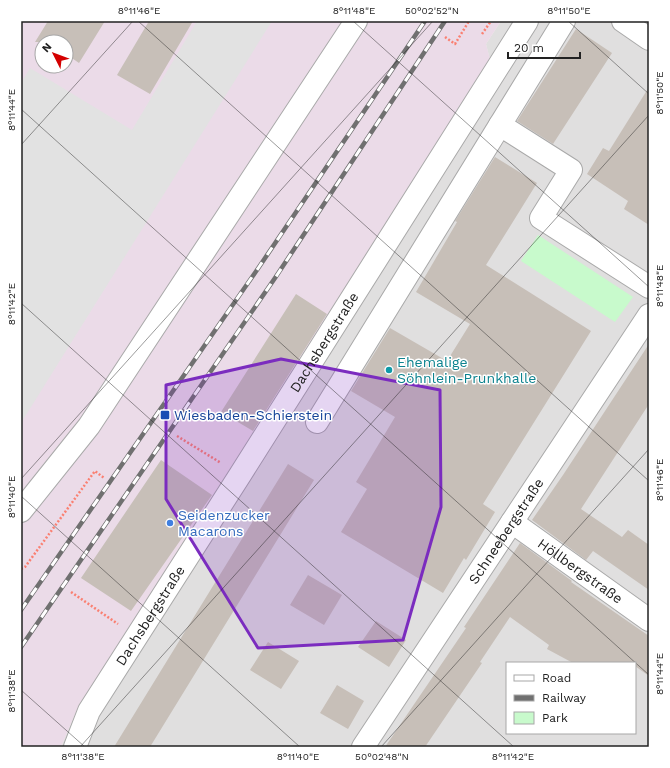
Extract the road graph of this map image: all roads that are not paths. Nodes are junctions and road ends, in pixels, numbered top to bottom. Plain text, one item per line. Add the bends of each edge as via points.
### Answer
1 (356, 21) edge
2 (527, 21) edge
3 (564, 21) edge
4 (623, 21) edge
5 (649, 39) edge
6 (500, 125) junction
7 (649, 287) edge
8 (649, 315) edge
9 (317, 422) dead end
10 (21, 511) edge
11 (512, 522) junction
12 (649, 620) edge
13 (75, 747) edge
14 (363, 747) edge

1 - 10 street via 89,426
2 - 13 street, Dachsbergstraße via 89,711
3 - 6 street
4 - 5 street
6 - 7 street via 572,170 541,218
6 - 9 street
8 - 11 street, Schneebergstraße
11 - 12 street, Höllbergstraße
11 - 14 street, Schneebergstraße

